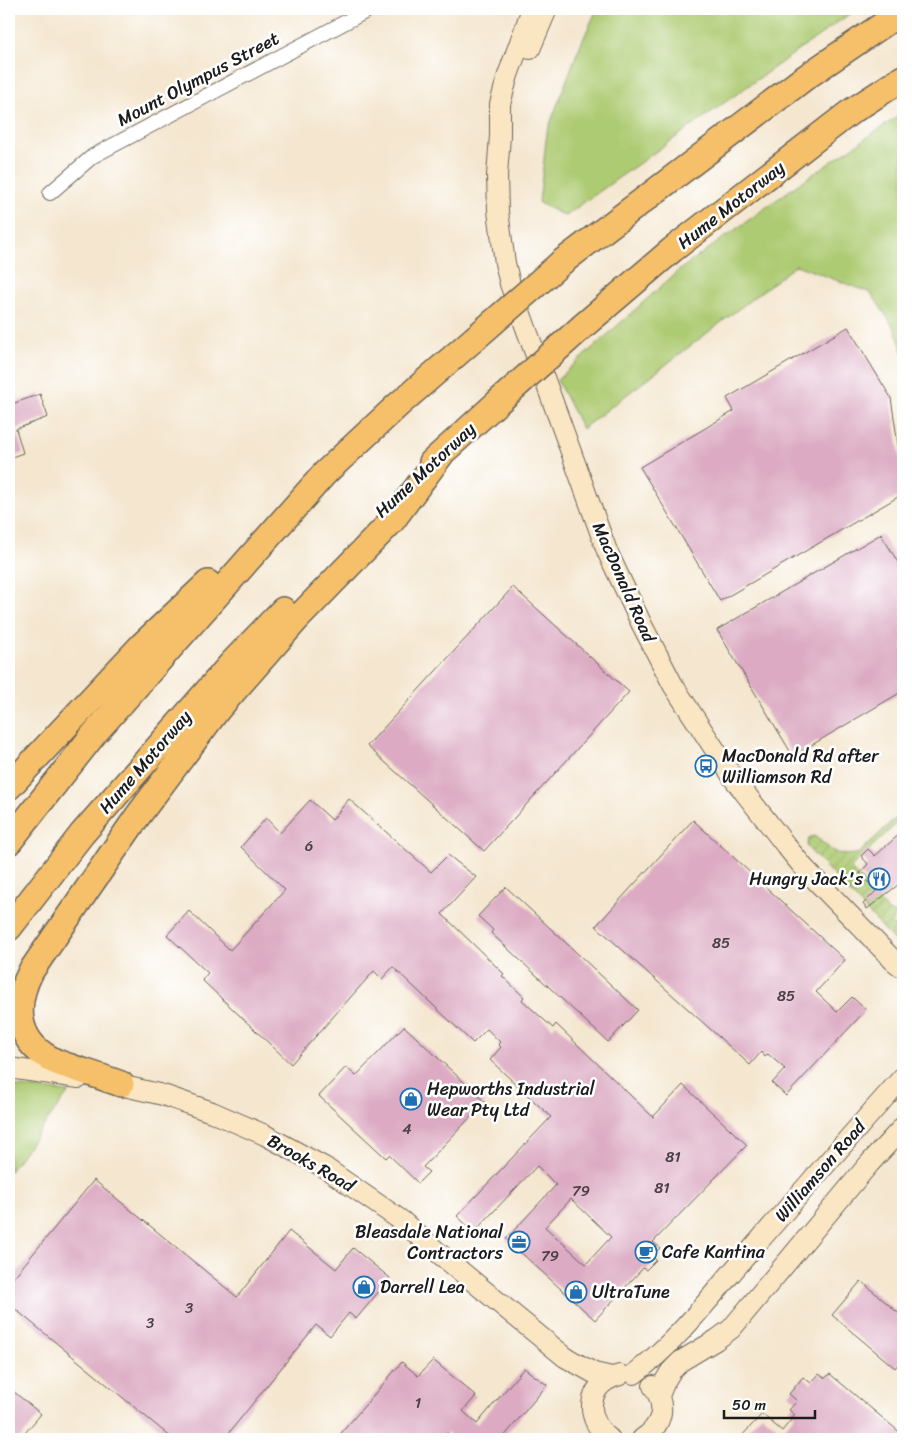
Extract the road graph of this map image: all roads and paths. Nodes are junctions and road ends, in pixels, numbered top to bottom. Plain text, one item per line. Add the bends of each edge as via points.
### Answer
1 (370, 9) edge
2 (532, 9) edge
3 (548, 9) edge
4 (903, 11) edge
5 (903, 78) edge
6 (500, 136) junction
7 (50, 193) dead end
8 (443, 452) junction
9 (325, 473) junction
10 (9, 787) edge
11 (9, 842) edge
12 (9, 928) edge
13 (900, 969) edge
14 (9, 1068) edge
15 (903, 1077) edge
16 (121, 1084) junction
17 (903, 1127) edge
18 (565, 1357) junction
19 (634, 1374) junction
20 (612, 1377) junction
21 (659, 1396) junction
22 (592, 1403) junction
23 (593, 1431) edge
24 (610, 1439) edge
25 (642, 1439) edge

1 - 7 street, Mount Olympus Street via 94,156
2 - 6 main road, MacDonald Road via 500,104
3 - 6 main road, MacDonald Road via 518,79
4 - 9 highway, bridge via 803,79 562,262
5 - 8 highway, Hume Motorway, bridge via 849,113 696,232 583,326
6 - 13 main road, MacDonald Road via 498,211 510,284 607,551 642,625 673,685 734,779 805,869
8 - 12 highway, Hume Motorway via 232,663 82,834
8 - 16 highway via 392,522 296,620 218,709 136,817 31,971 21,994 20,1009 29,1040 55,1061
9 - 10 highway via 142,645
9 - 11 highway via 94,734
14 - 16 main road, Brooks Road
15 - 19 main road, Williamson Road via 686,1326 656,1358
16 - 18 main road, Brooks Road via 212,1112 324,1167 402,1221
17 - 21 main road, Williamson Road via 731,1329 681,1360 664,1381
18 - 20 main road, Brooks Road via 594,1373
18 - 22 main road, Brooks Road via 584,1384
19 - 20 main road
19 - 21 main road via 653,1386
20 - 22 main road via 602,1383
21 - 25 main road via 661,1411 657,1425
22 - 23 main road, Brooks Road
23 - 24 main road via 601,1432

